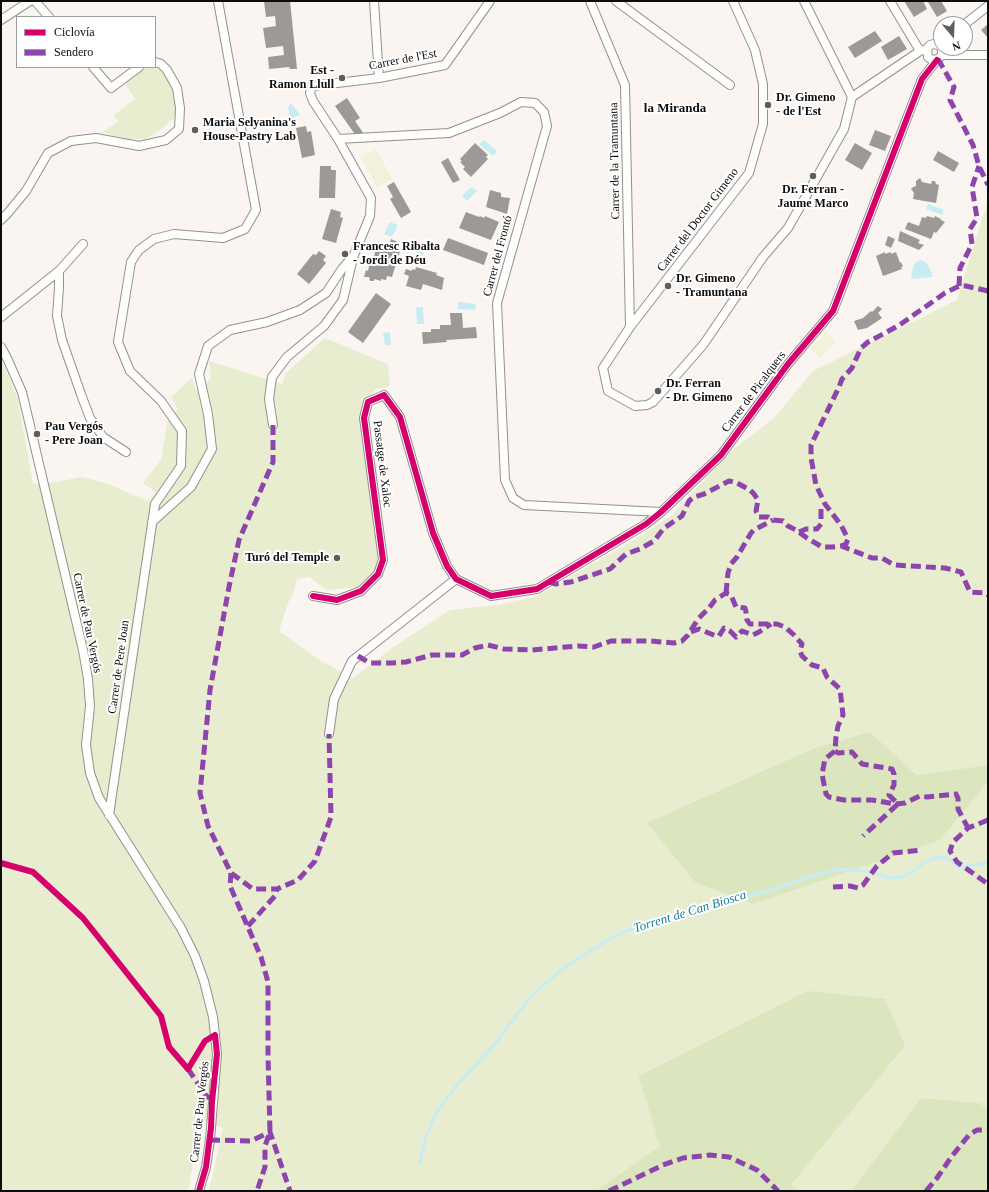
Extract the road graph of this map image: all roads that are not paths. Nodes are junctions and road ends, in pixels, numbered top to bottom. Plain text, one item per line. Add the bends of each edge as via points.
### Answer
1 (30, 1) edge
2 (35, 1) edge
3 (218, 1) edge
4 (374, 1) edge
5 (490, 1) edge
6 (590, 1) edge
7 (616, 1) edge
8 (733, 1) edge
9 (804, 1) edge
10 (890, 1) edge
11 (988, 6) edge
12 (48, 16) edge
13 (973, 18) edge
14 (1, 20) edge
15 (933, 45) edge
16 (924, 50) junction
17 (973, 53) edge
18 (988, 55) edge
19 (935, 56) edge
20 (936, 56) edge
21 (156, 62) edge
22 (94, 68) edge
23 (138, 68) edge
24 (379, 78) junction
25 (730, 85) dead end
26 (852, 97) junction
27 (338, 139) junction
28 (1, 220) edge
29 (83, 244) dead end
30 (354, 255) junction
31 (59, 271) junction
32 (1, 317) edge
33 (630, 327) junction
34 (1, 348) edge
35 (273, 425) dead end
36 (126, 452) dead end
37 (661, 512) junction
38 (152, 522) junction
39 (456, 579) junction
40 (313, 596) dead end
41 (329, 734) dead end
42 (109, 815) junction
43 (199, 1191) edge

1 - 14 street
2 - 12 street
3 - 38 street, Carrer de Pere Joan via 256,210 245,229 229,236 223,238 174,234 154,238 139,250 131,262 118,342 130,371 161,401 182,431 181,466 155,504
4 - 24 street
5 - 24 street, Carrer de l'Est via 445,65
6 - 33 street, Carrer de la Tramuntana via 625,85
7 - 25 street
8 - 33 street, Carrer del Doctor Gimeno via 755,50 763,84 763,124 749,172
9 - 26 street
10 - 16 street
11 - 13 street
15 - 16 street
16 - 19 street via 932,60
16 - 26 street
17 - 18 street
20 - 37 street, Carrer de Picalquers via 922,79 833,311 788,364 721,455
21 - 28 street via 167,70 177,88 180,129 166,140 139,146 96,138 71,141 48,154 26,191
22 - 23 street via 111,88
24 - 27 street, Carrer de l'Est via 312,86 310,93 313,101
26 - 33 street, Carrer del Doctor Gimeno via 844,129 788,228 763,257 703,345 653,402 647,405 635,406 608,391 603,368
27 - 30 street via 371,198 370,216
27 - 37 street, Carrer del Frontó via 449,133 521,102 535,103 544,112 547,126 497,303 505,480 513,498 524,505
29 - 31 street
30 - 35 street via 343,300 324,326 287,357 272,377 269,399
30 - 38 street via 326,293 300,310 267,322 230,330 208,346 199,374 208,414 212,449 191,487
31 - 32 street
31 - 36 street via 57,316 62,340 82,397 90,418 103,437
34 - 42 street, Carrer de Pau Vergós via 22,392 83,650 90,706 86,745 90,773 99,798
37 - 39 street, Carrer de Picalquers via 646,524 537,589 491,596
38 - 42 street, Carrer de Pere Joan
39 - 40 street, Passatge de Xaloc via 446,566 433,533 400,416 384,395 368,402 364,418 383,560 378,574 361,591 337,600
39 - 41 street via 352,661 334,699
42 - 43 street, Carrer de Pau Vergós via 181,928 204,981 213,1017 217,1054 210,1140

